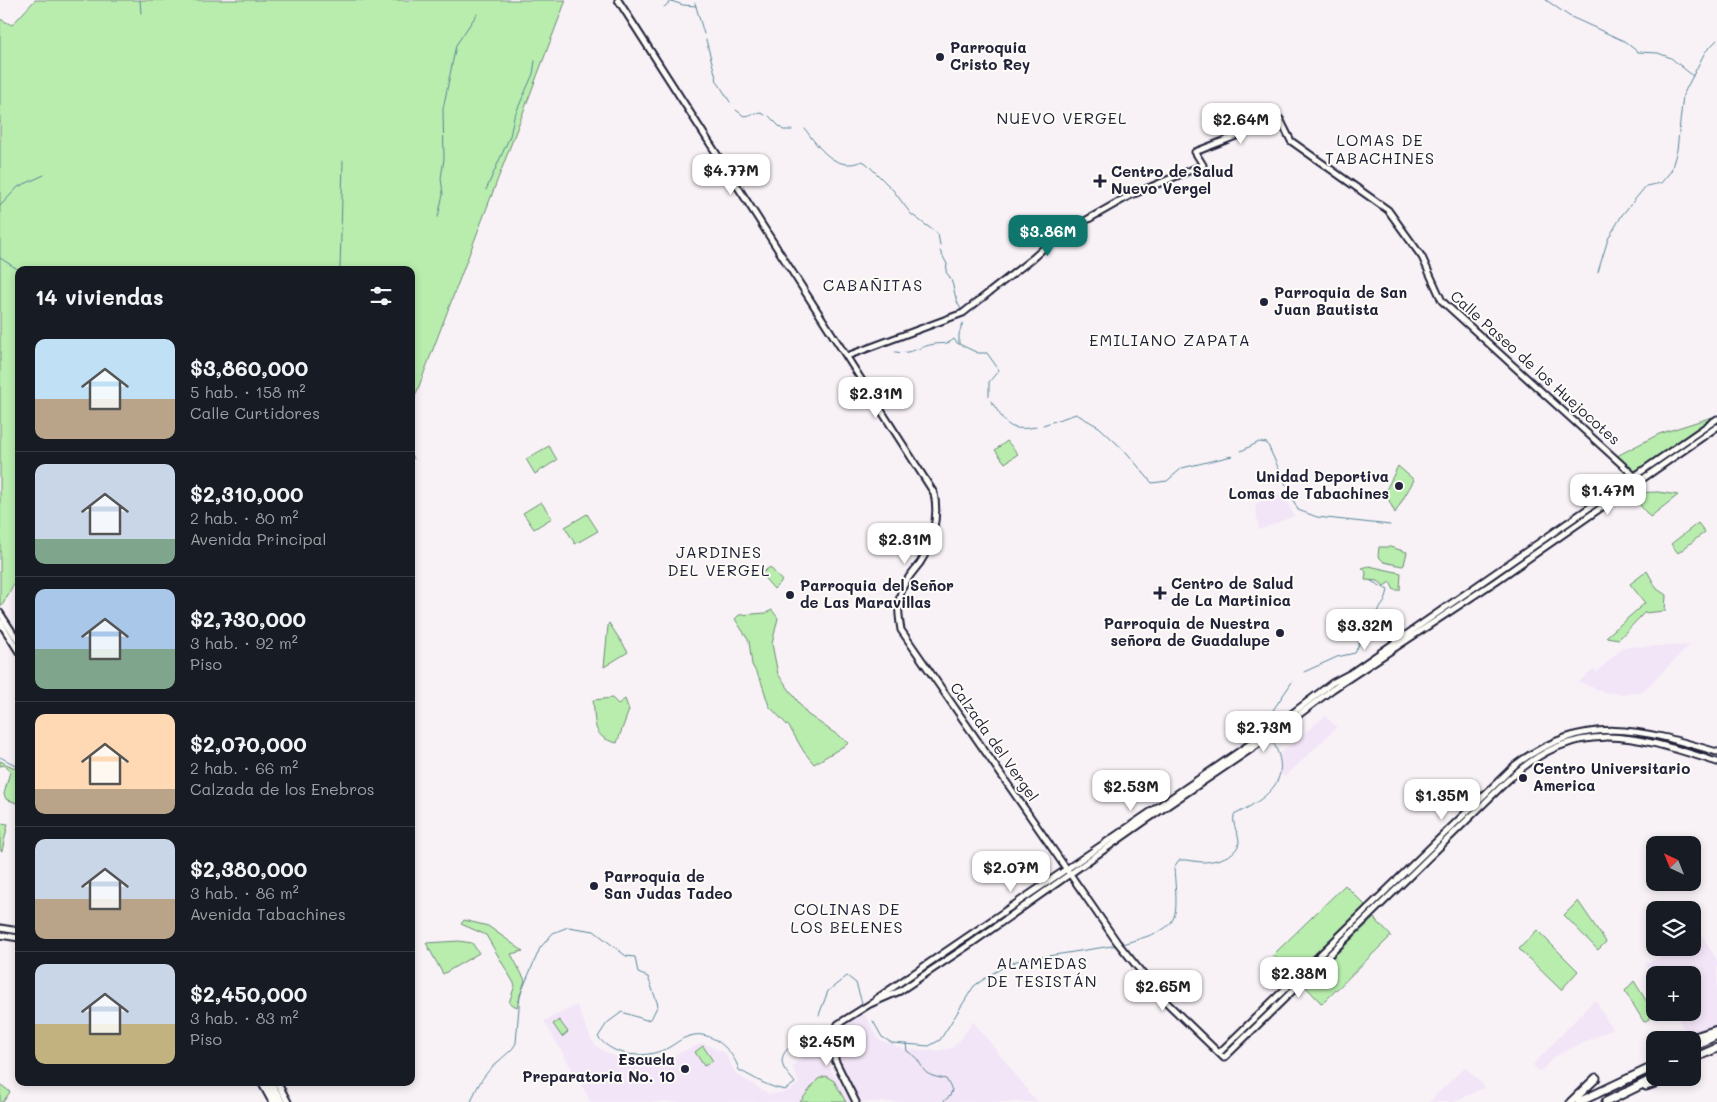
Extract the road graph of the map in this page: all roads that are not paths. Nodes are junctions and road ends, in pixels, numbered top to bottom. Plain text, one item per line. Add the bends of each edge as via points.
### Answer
1 (618, 0) edge
2 (847, 356) junction
3 (1717, 419) edge
4 (1717, 427) edge
5 (1634, 476) junction
6 (1640, 481) junction
7 (1573, 519) junction
8 (1578, 525) junction
9 (0, 613) edge
10 (0, 622) edge
11 (15, 636) edge
12 (15, 646) edge
13 (1271, 733) junction
14 (1663, 737) junction
15 (1660, 744) junction
16 (1717, 752) edge
17 (1717, 762) edge
18 (1066, 867) junction
19 (1072, 875) junction
20 (0, 928) edge
21 (15, 930) edge
22 (0, 935) edge
23 (15, 937) edge
24 (870, 1004) junction
25 (1717, 1030) edge
26 (1701, 1035) edge
27 (1717, 1035) edge
28 (1701, 1043) edge
29 (1717, 1048) edge
30 (1219, 1053) junction
31 (1701, 1055) edge
32 (1646, 1070) edge
33 (1596, 1078) dead end
34 (1646, 1082) edge
35 (263, 1086) edge
36 (268, 1086) edge
37 (273, 1086) edge
38 (279, 1086) edge
39 (1646, 1086) edge
40 (1627, 1092) junction
41 (272, 1102) edge
42 (277, 1102) edge
43 (282, 1102) edge
44 (288, 1102) edge
45 (856, 1102) edge
46 (1571, 1102) edge
47 (1579, 1102) edge
48 (1606, 1102) edge

1 - 2 street
2 - 5 street, Calle Paseo de los Huejocotes via 963,313 1055,238 1129,196 1204,165 1195,152 1280,119 1291,141 1388,210 1422,256 1442,301
2 - 18 street, Calzada del Vergel via 928,482 935,499 934,524 928,548 900,593 901,630
3 - 5 street
4 - 6 street
5 - 6 street, Calle Paseo de los Huejocotes
5 - 7 street
6 - 8 street
7 - 8 street
7 - 13 street via 1332,683
8 - 13 street
9 - 11 street
10 - 12 street
13 - 18 street
13 - 19 street
14 - 15 street
14 - 16 street
14 - 30 street via 1629,729 1601,729 1556,741 1530,754
15 - 17 street
15 - 30 street, Calzada del Vergel via 1631,738 1597,737 1556,749 1520,769 1224,1058
18 - 19 street, Calzada del Vergel
18 - 24 street
19 - 24 street via 900,991
19 - 30 street, Calzada del Vergel via 1117,942 1164,1000
20 - 21 street
22 - 23 street
24 - 45 street via 836,1027 835,1060
25 - 26 highway
27 - 28 highway
29 - 31 highway
32 - 47 highway
33 - 46 highway
34 - 40 highway
35 - 41 street
36 - 42 street
37 - 43 street
38 - 44 street
39 - 40 highway
40 - 48 highway

